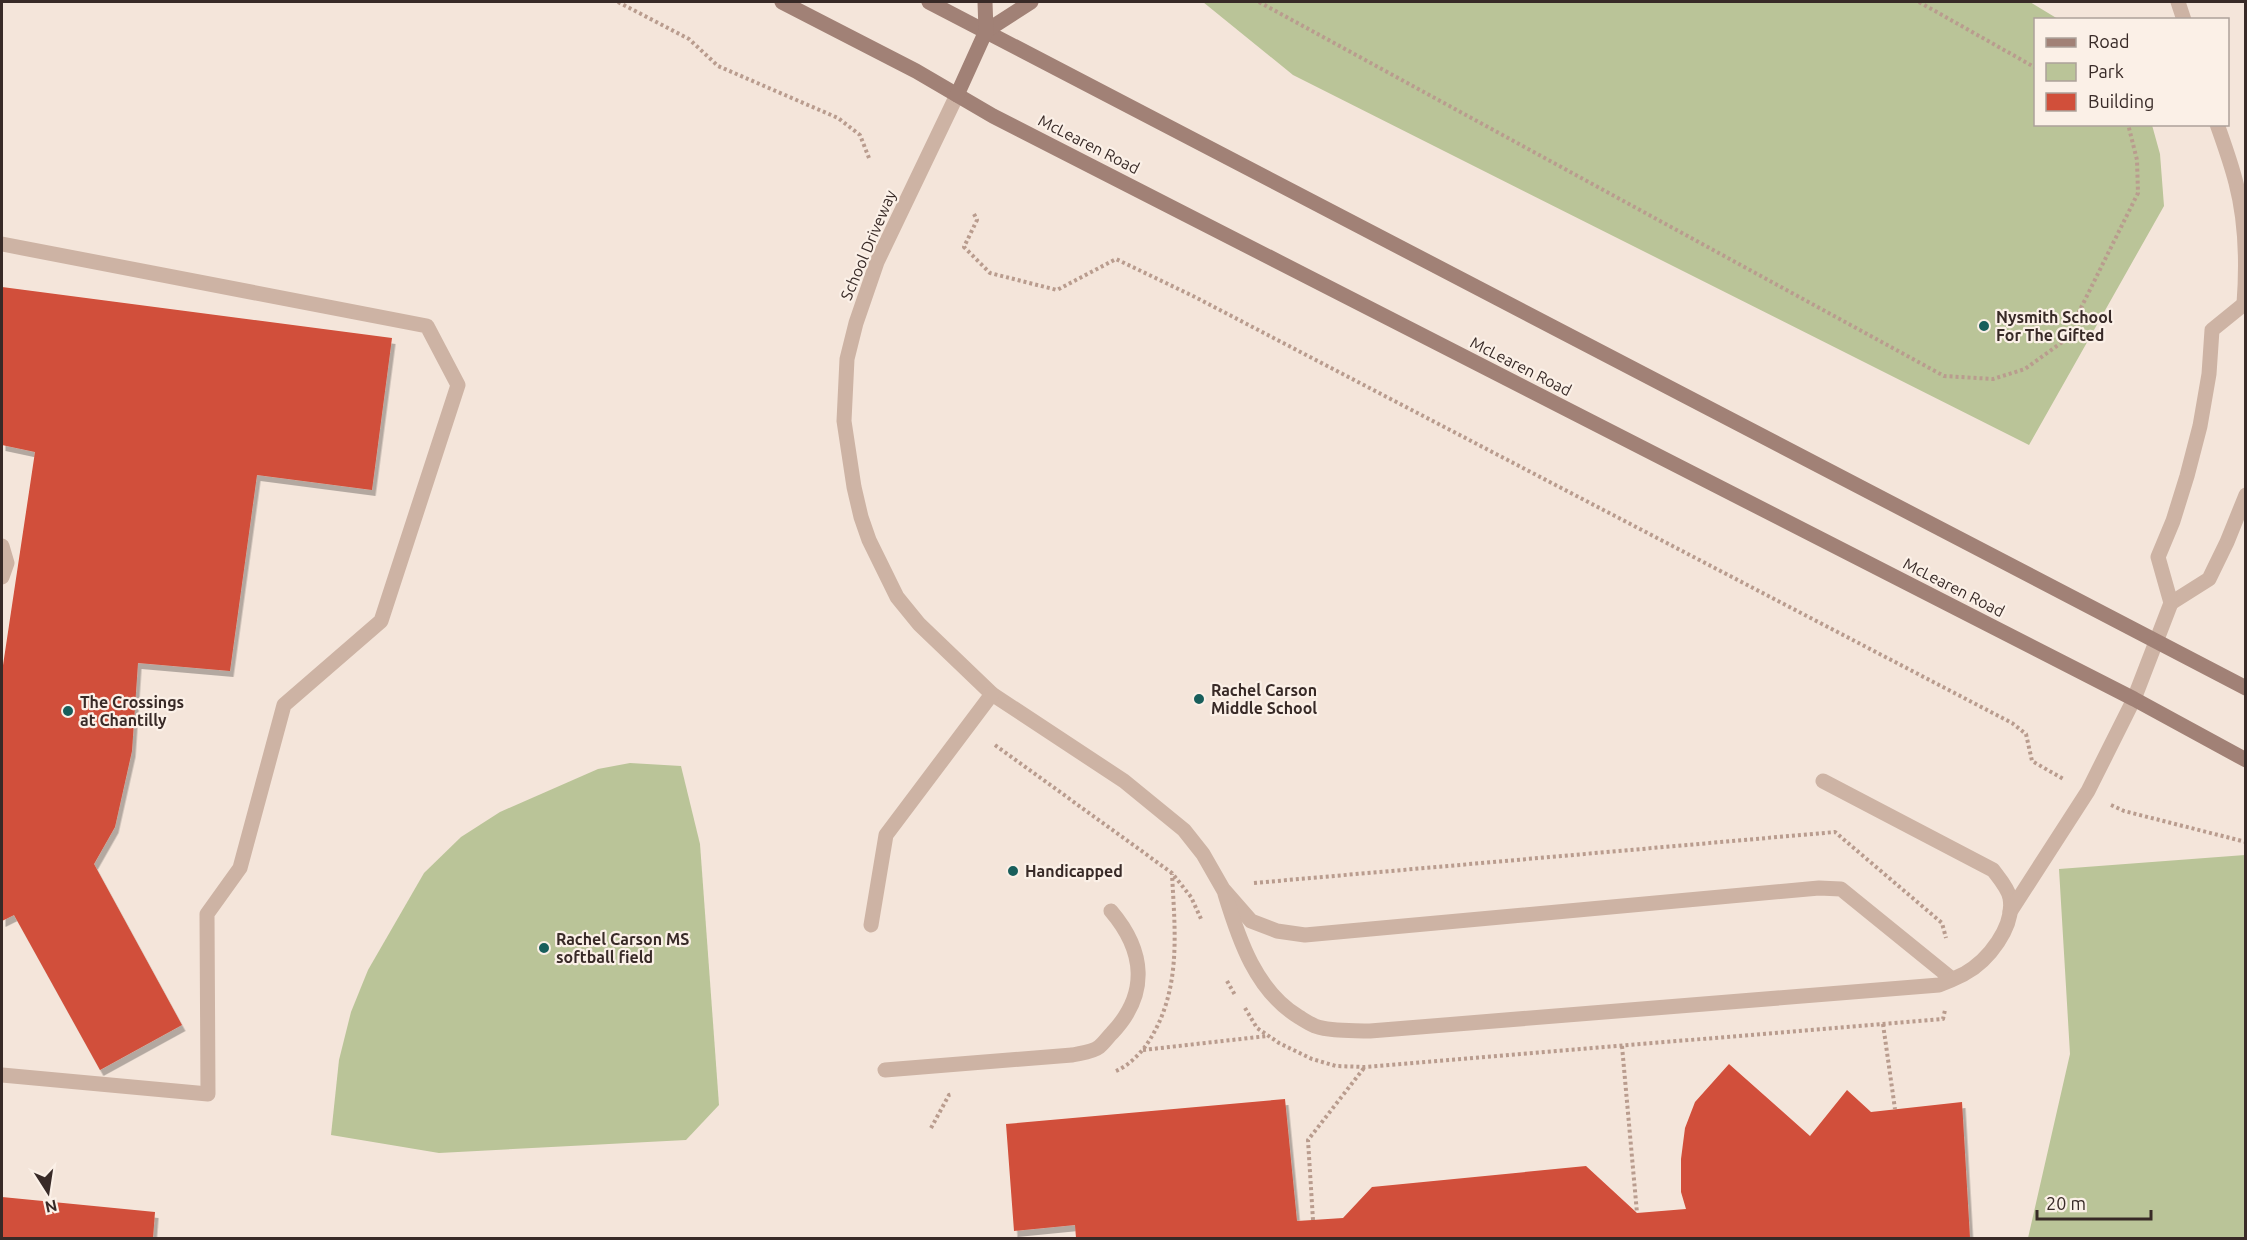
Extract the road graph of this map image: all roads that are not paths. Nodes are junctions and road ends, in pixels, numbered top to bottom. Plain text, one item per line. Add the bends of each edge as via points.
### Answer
1 (782, 2) edge
2 (929, 2) edge
3 (985, 2) edge
4 (1031, 2) edge
5 (2178, 2) edge
6 (2183, 18) edge
7 (986, 31) junction
8 (957, 95) junction
9 (2218, 126) edge
10 (2, 244) edge
11 (2245, 304) edge
12 (2246, 495) edge
13 (2, 546) edge
14 (2, 577) edge
15 (2171, 603) junction
16 (2157, 642) junction
17 (2246, 688) edge
18 (992, 694) junction
19 (2134, 699) junction
20 (2246, 760) edge
21 (1823, 781) dead end
22 (1223, 889) junction
23 (1111, 911) dead end
24 (2010, 912) junction
25 (871, 925) dead end
26 (1952, 979) junction
27 (885, 1070) dead end
28 (2, 1076) edge

1 - 8 main road, McLearen Road
2 - 7 main road
3 - 7 main road
4 - 7 main road
5 - 6 lane
7 - 8 main road
7 - 16 main road
8 - 18 lane, School Driveway via 866,290 847,359 844,421 861,517 892,588 919,624
8 - 19 main road, McLearen Road
9 - 11 lane via 2241,210
10 - 28 lane via 427,326 458,385 381,621 284,705 240,868 207,914 208,1094
11 - 15 lane via 2212,330 2200,426 2173,521 2157,557
12 - 15 lane via 2209,579
13 - 14 lane via 7,563
15 - 16 lane
16 - 17 main road
16 - 19 lane
18 - 22 lane, School Driveway via 1124,782 1185,830
18 - 25 lane via 886,835
19 - 20 main road, McLearen Road
19 - 24 lane via 2088,791
21 - 24 lane via 1993,870 2010,897
22 - 26 lane via 1251,921 1277,931 1305,935 1841,889
22 - 26 lane via 1250,962 1263,983 1284,1007 1315,1026 1346,1030 1939,985
23 - 27 lane via 1136,958 1137,994 1131,1010 1098,1048 1072,1055
24 - 26 lane via 1995,946 1966,973

